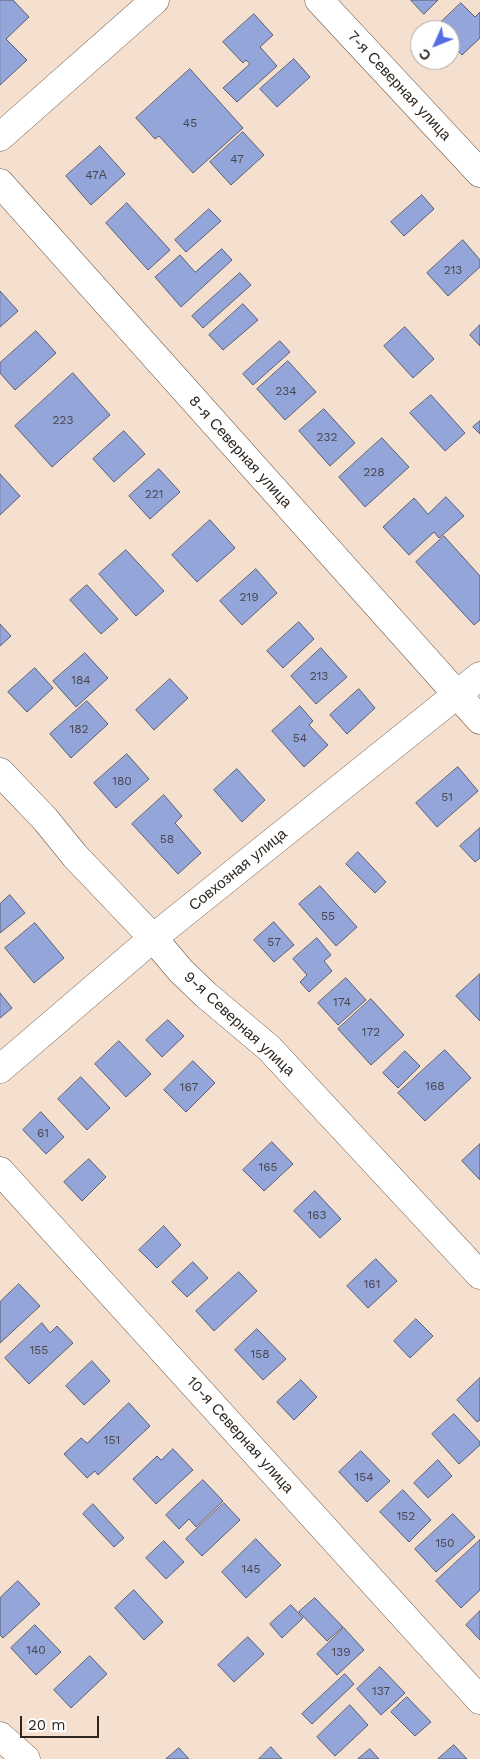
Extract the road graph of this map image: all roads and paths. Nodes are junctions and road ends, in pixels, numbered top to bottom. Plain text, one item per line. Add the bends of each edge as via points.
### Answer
1 (154, 0) edge
2 (319, 0) edge
3 (0, 137) edge
4 (480, 173) edge
5 (0, 183) edge
6 (480, 676) edge
7 (457, 695) junction
8 (480, 720) edge
9 (0, 772) edge
10 (153, 938) junction
11 (0, 1069) edge
12 (0, 1170) edge
13 (480, 1275) edge
14 (480, 1700) edge
15 (0, 1736) edge
16 (26, 1759) edge

1 - 3 street
2 - 4 street, 7-я Северная улица
5 - 7 street, 8-я Северная улица
6 - 7 street, Совхозная улица
7 - 8 street, 8-я Северная улица
7 - 10 street, Совхозная улица
9 - 10 street, 9-я Северная улица
10 - 11 street, Совхозная улица
10 - 13 street, 9-я Северная улица via 180,971 269,1048
12 - 14 street, 10-я Северная улица
15 - 16 street

